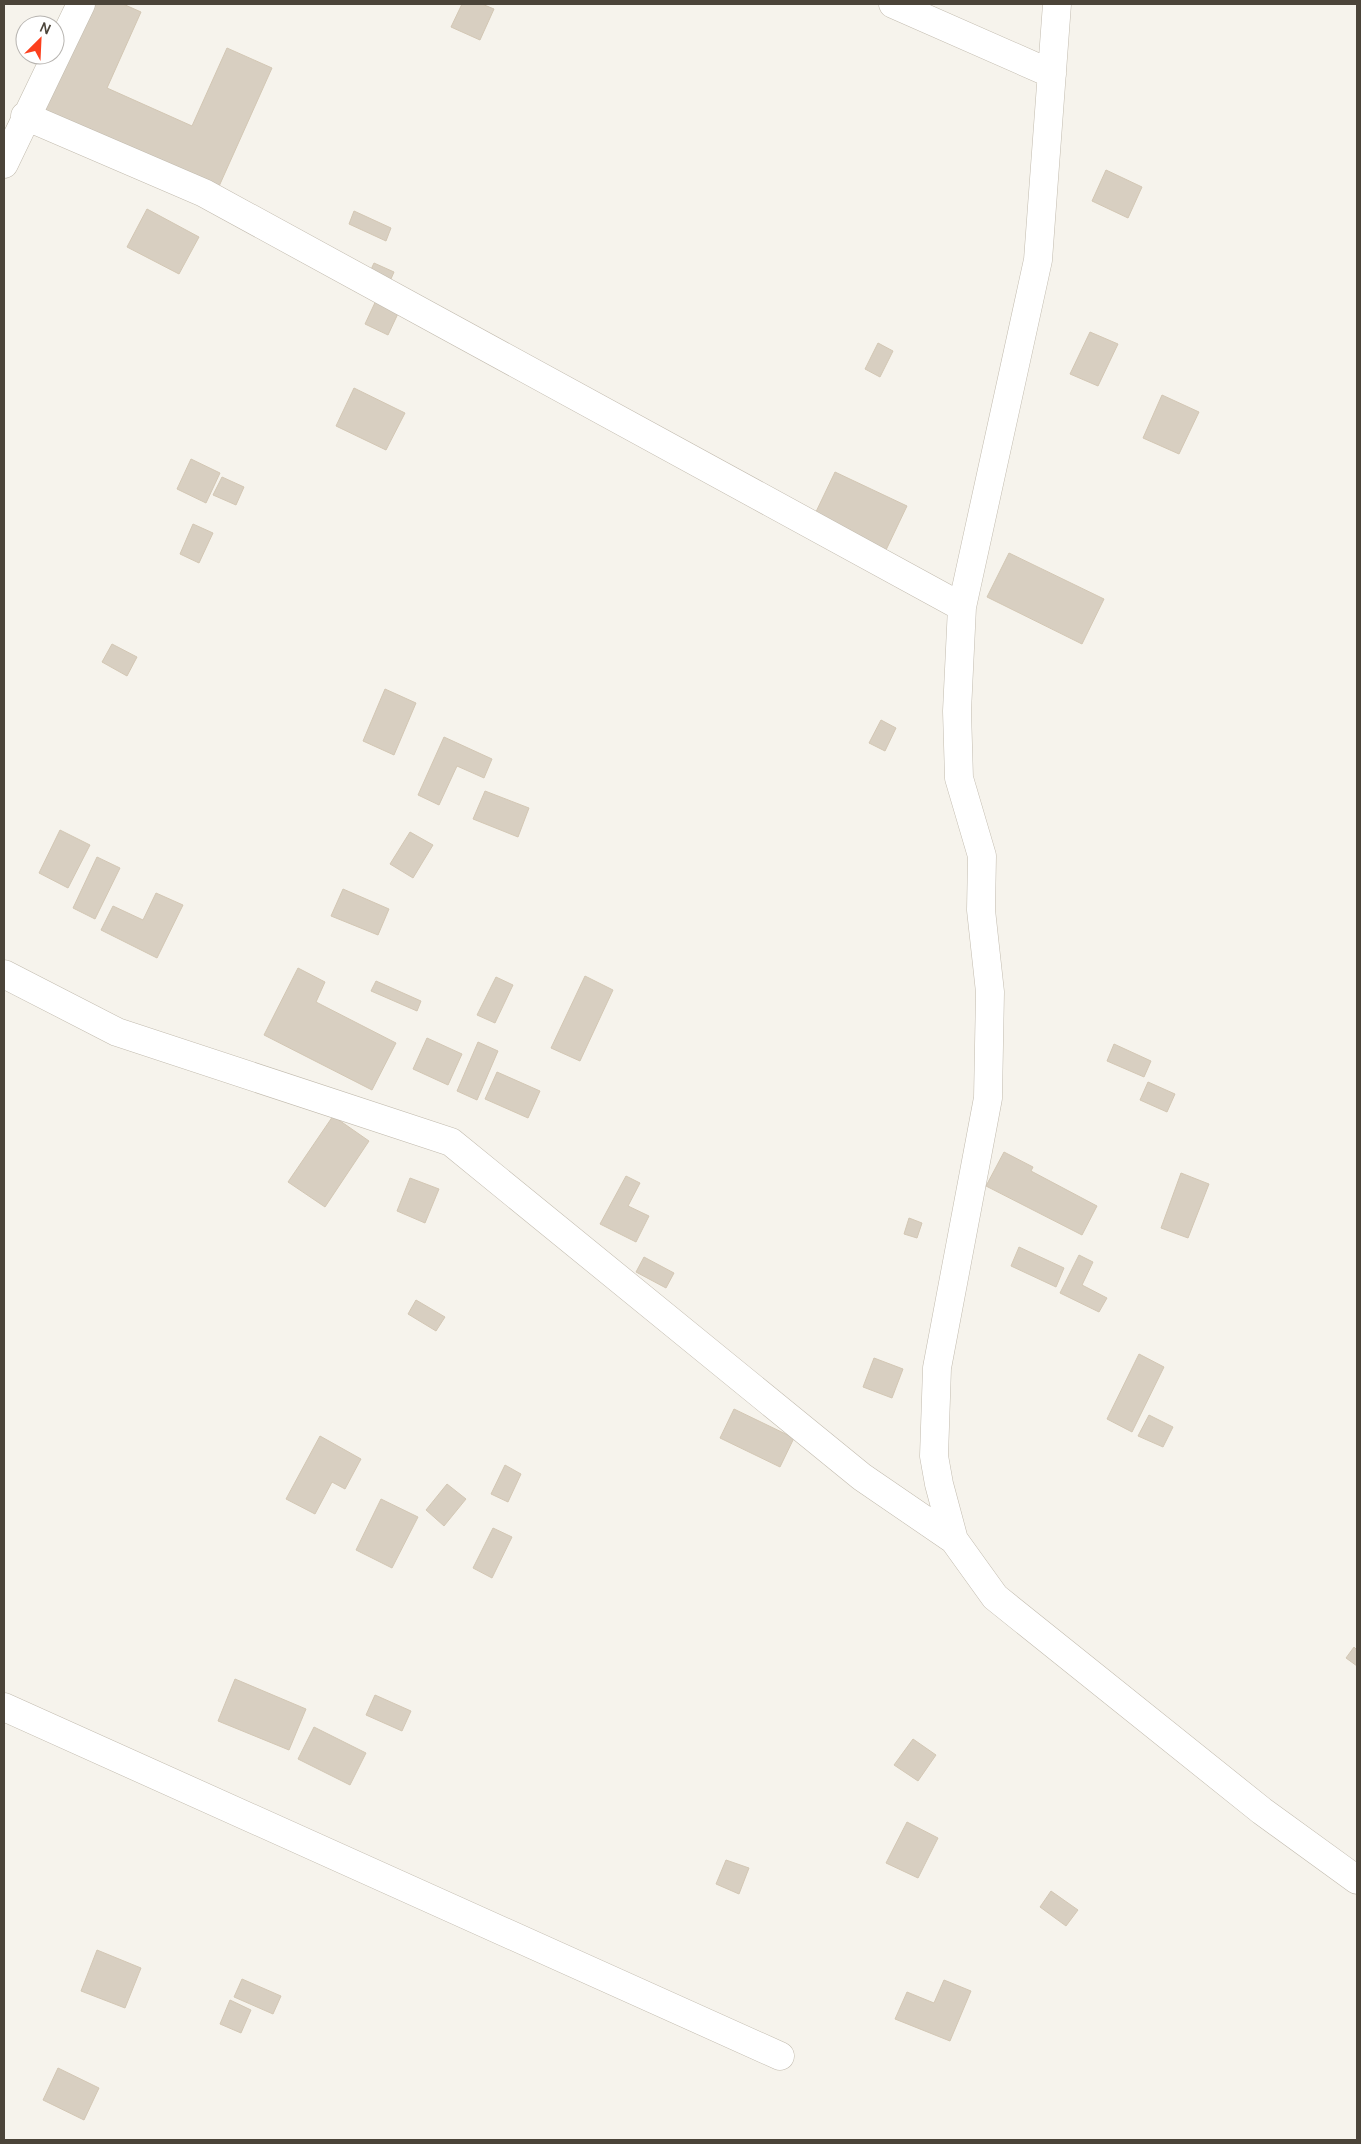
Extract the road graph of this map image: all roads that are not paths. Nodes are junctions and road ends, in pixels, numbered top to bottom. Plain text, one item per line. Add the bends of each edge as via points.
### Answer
1 (81, 4) edge
2 (893, 4) edge
3 (1057, 4) edge
4 (1052, 74) junction
5 (25, 116) junction
6 (4, 164) edge
7 (962, 607) junction
8 (4, 974) edge
9 (954, 1540) junction
10 (4, 1707) edge
11 (1357, 1880) edge
12 (780, 2056) dead end

1 - 5 street
2 - 4 street
3 - 4 street
4 - 7 street via 1038,260
5 - 6 street
5 - 7 street via 204,194
7 - 9 street via 957,711 959,778 982,856 981,910 990,992 988,1098 937,1368 934,1456
8 - 9 street via 117,1032 452,1142 862,1477
9 - 11 street via 995,1597 1262,1811
10 - 12 street

